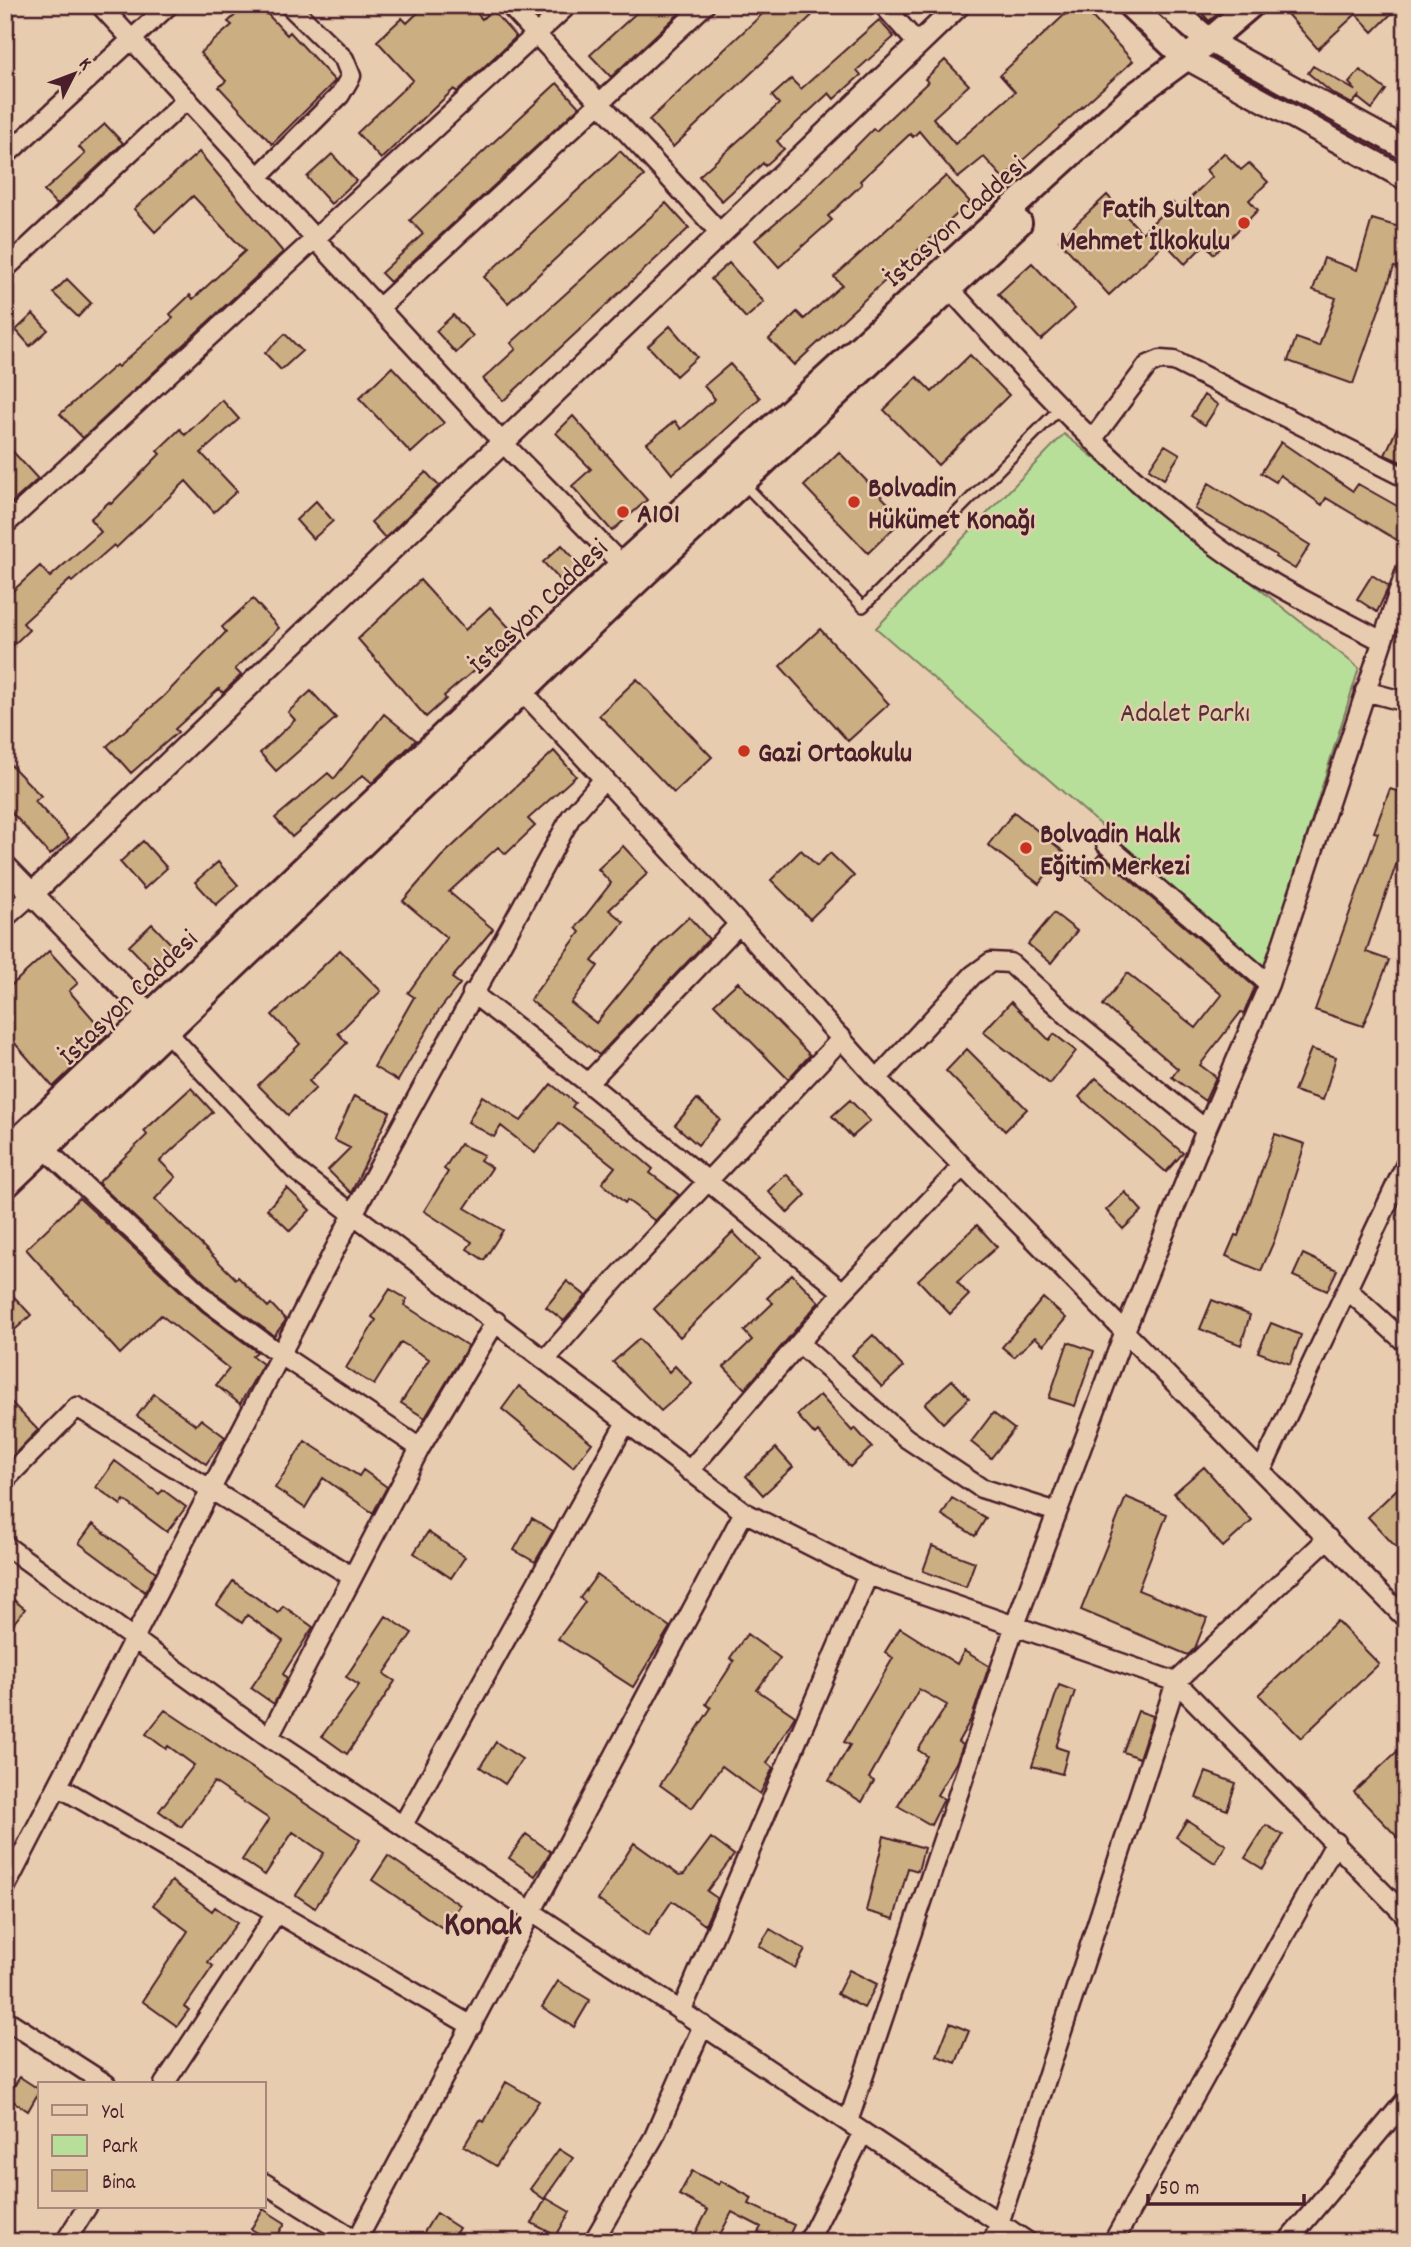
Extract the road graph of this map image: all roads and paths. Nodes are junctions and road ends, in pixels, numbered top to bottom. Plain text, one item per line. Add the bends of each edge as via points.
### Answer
1 (100, 5) edge
2 (169, 5) edge
3 (289, 5) edge
4 (509, 5) edge
5 (568, 5) edge
6 (705, 5) edge
7 (883, 5) edge
8 (959, 5) edge
9 (1130, 5) edge
10 (1167, 5) edge
11 (1251, 5) edge
12 (537, 34) junction
13 (131, 41) junction
14 (1209, 41) junction
15 (918, 44) junction
16 (1186, 58) junction
17 (187, 99) junction
18 (598, 103) junction
19 (1406, 149) edge
20 (5, 156) edge
21 (258, 177) junction
22 (1406, 178) edge
23 (721, 234) junction
24 (314, 238) junction
25 (5, 269) edge
26 (950, 289) junction
27 (380, 307) junction
28 (1059, 409) junction
29 (1092, 440) junction
30 (503, 443) junction
31 (1406, 478) edge
32 (742, 482) junction
33 (5, 525) edge
34 (1406, 570) edge
35 (629, 573) junction
36 (1382, 641) junction
37 (1365, 691) junction
38 (523, 692) junction
39 (1406, 702) edge
40 (603, 780) junction
41 (1107, 844) dead end
42 (5, 866) edge
43 (31, 895) junction
44 (5, 918) edge
45 (739, 924) junction
46 (1269, 984) junction
47 (472, 993) junction
48 (158, 1024) junction
49 (842, 1038) junction
50 (877, 1079) junction
51 (588, 1083) junction
52 (1206, 1129) junction
53 (45, 1149) junction
54 (5, 1153) edge
55 (1406, 1164) edge
56 (962, 1167) junction
57 (709, 1181) junction
58 (5, 1186) edge
59 (352, 1216) junction
60 (1348, 1290) junction
61 (843, 1292) junction
62 (496, 1321) junction
63 (1125, 1331) junction
64 (1406, 1343) edge
65 (800, 1344) junction
66 (281, 1355) junction
67 (546, 1359) junction
68 (626, 1422) junction
69 (420, 1448) junction
70 (1262, 1469) junction
71 (689, 1471) junction
72 (5, 1480) edge
73 (212, 1488) junction
74 (744, 1512) junction
75 (1057, 1512) junction
76 (1328, 1538) junction
77 (5, 1545) edge
78 (868, 1575) junction
79 (351, 1576) junction
80 (1406, 1619) edge
81 (1015, 1625) junction
82 (134, 1639) junction
83 (1176, 1682) junction
84 (269, 1737) junction
85 (58, 1786) junction
86 (403, 1825) junction
87 (1336, 1842) junction
88 (5, 1888) edge
89 (277, 1912) junction
90 (534, 1912) junction
91 (1406, 1916) edge
92 (681, 2012) junction
93 (5, 2019) edge
94 (703, 2025) junction
95 (472, 2026) junction
96 (103, 2082) edge
97 (165, 2082) edge
98 (1406, 2100) edge
99 (848, 2122) junction
100 (863, 2132) junction
101 (266, 2184) edge
102 (86, 2208) edge
103 (1000, 2224) junction
104 (357, 2241) edge
105 (65, 2242) edge
106 (593, 2242) edge
107 (808, 2242) edge
108 (993, 2242) edge
109 (1028, 2242) edge
110 (1113, 2242) edge
111 (1287, 2242) edge

1 - 13 street
2 - 13 street
3 - 21 street via 344,59 351,76 340,95
4 - 12 street
5 - 12 street
6 - 18 street
7 - 15 street
8 - 15 street
9 - 16 main road
10 - 14 main road
11 - 14 main road, İstasyon Caddesi
12 - 18 street
12 - 24 street
13 - 17 street
13 - 20 street
14 - 16 main road, İstasyon Caddesi
14 - 19 street
15 - 23 street
16 - 22 street
16 - 26 main road via 1143,108
16 - 35 main road, İstasyon Caddesi via 1123,105
17 - 21 street
17 - 25 street
18 - 23 street
18 - 27 street
21 - 24 street
23 - 30 street
24 - 27 street
24 - 33 street
26 - 28 street
26 - 32 main road
27 - 30 street
28 - 29 street
28 - 32 lane via 863,607
29 - 31 street via 1148,365 1174,361
29 - 36 street via 1218,548
30 - 35 street
30 - 43 street
32 - 35 main road
34 - 36 street
35 - 38 main road
35 - 48 main road, İstasyon Caddesi
36 - 37 street
37 - 39 street
37 - 46 street
38 - 40 street
38 - 48 main road
40 - 45 street
40 - 47 street via 571,817
41 - 46 street
42 - 43 street
43 - 44 street
43 - 48 street
45 - 49 street
45 - 51 street
46 - 52 street
47 - 51 street
47 - 59 street
48 - 53 main road
48 - 54 main road, İstasyon Caddesi
48 - 59 street via 294,1169
49 - 50 street
49 - 57 street
50 - 52 street via 973,975 991,962 1010,963
50 - 56 street
51 - 57 street
52 - 63 street
53 - 58 main road
53 - 66 street via 210,1303
55 - 60 street
56 - 61 street
56 - 63 street
57 - 61 street
57 - 67 street
59 - 62 street
59 - 66 street
60 - 64 street
60 - 70 street
61 - 65 street
62 - 67 street
62 - 69 street
63 - 70 street
63 - 75 street
65 - 71 street
65 - 75 street via 906,1438 970,1481
66 - 69 street
66 - 73 street
67 - 68 street
68 - 71 street
68 - 86 street
69 - 79 street
70 - 76 street
71 - 74 street
72 - 73 street via 77,1407
73 - 79 street
73 - 82 street
74 - 78 street
74 - 90 street
75 - 81 street
76 - 80 street
76 - 83 street
77 - 82 street
78 - 81 street
78 - 92 street
79 - 84 street
81 - 83 street
81 - 99 street
82 - 84 street
82 - 85 street
83 - 87 street
83 - 103 street
84 - 86 street
85 - 88 street
85 - 89 street
86 - 90 street
87 - 91 street
87 - 110 street
89 - 95 street
89 - 97 street
90 - 92 street
90 - 95 street
92 - 94 street
93 - 96 street
94 - 99 street
94 - 106 street via 654,2137
95 - 104 street
98 - 111 street
99 - 100 street
100 - 103 street
100 - 107 street
101 - 104 street
102 - 105 street
103 - 108 street
103 - 109 street

